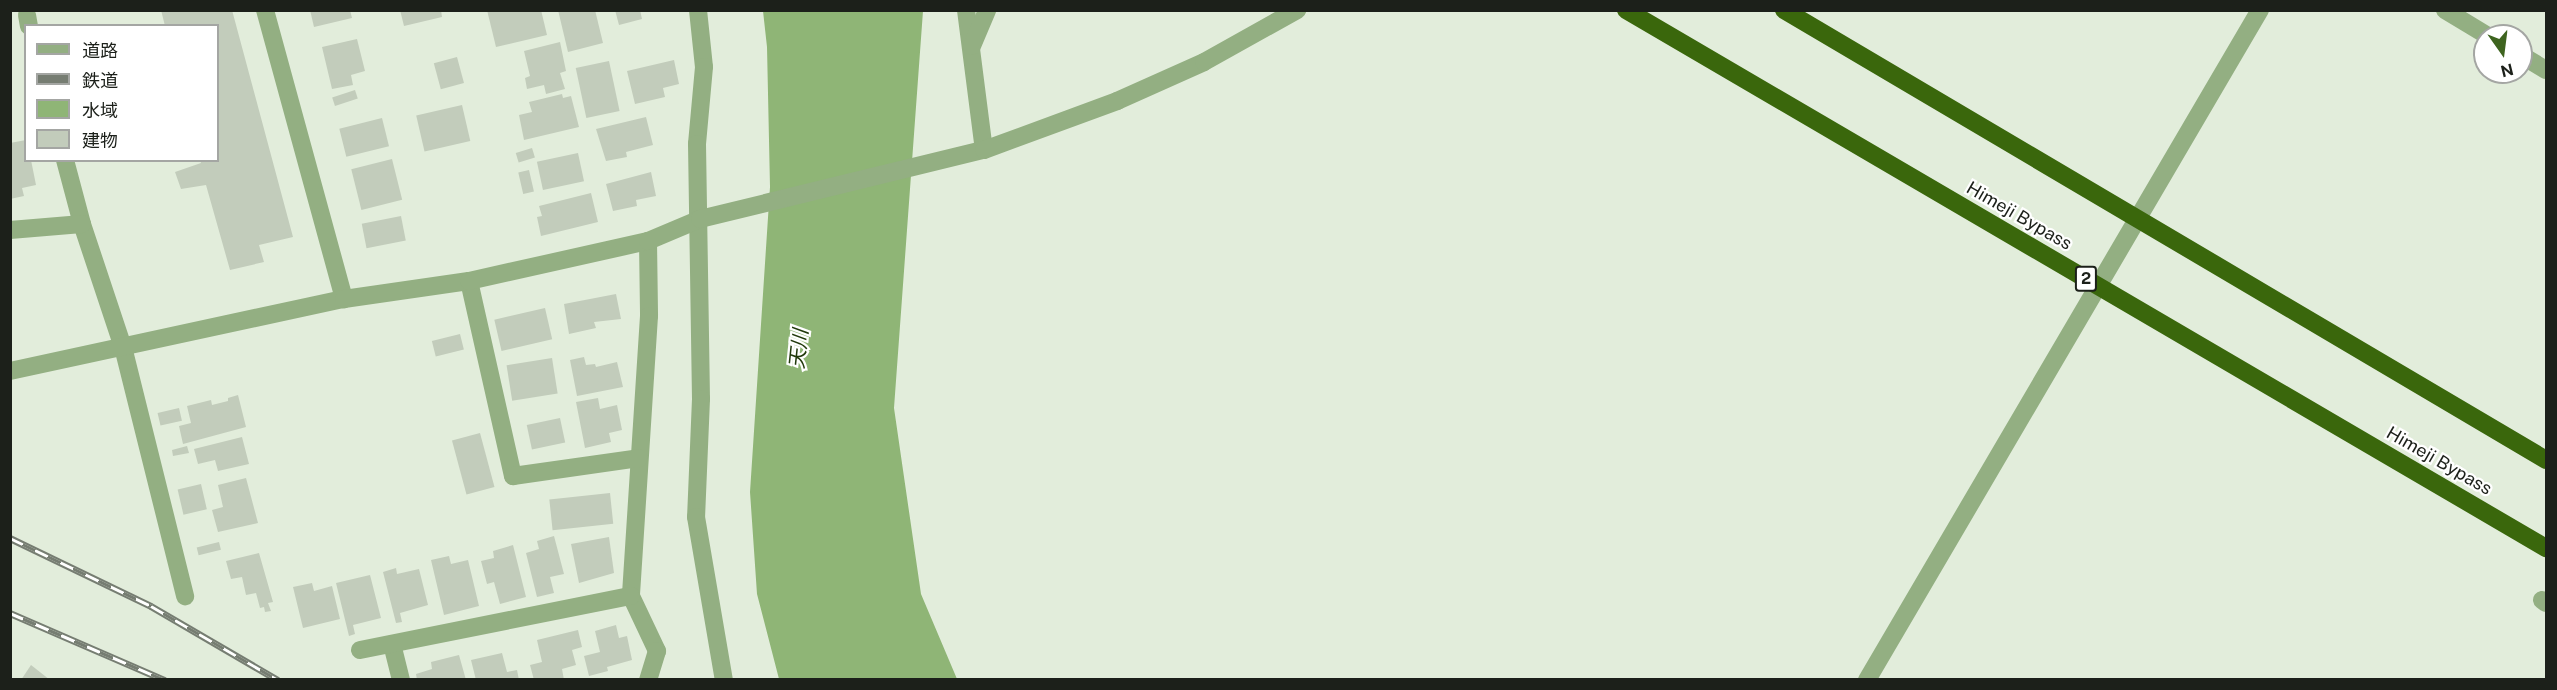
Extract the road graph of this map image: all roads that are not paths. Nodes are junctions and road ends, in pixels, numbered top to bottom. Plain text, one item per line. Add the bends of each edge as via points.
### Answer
1 (265, 10) edge
2 (698, 10) edge
3 (966, 10) edge
4 (987, 10) edge
5 (1297, 10) edge
6 (1626, 10) edge
7 (1784, 10) edge
8 (2260, 10) edge
9 (2445, 10) edge
10 (2473, 27) edge
11 (972, 46) junction
12 (2533, 62) edge
13 (2547, 70) edge
14 (984, 150) junction
15 (66, 162) edge
16 (700, 219) junction
17 (82, 224) junction
18 (10, 230) edge
19 (648, 240) junction
20 (469, 281) junction
21 (344, 299) junction
22 (123, 347) junction
23 (10, 371) edge
24 (639, 458) junction
25 (2547, 460) edge
26 (2547, 548) edge
27 (185, 596) dead end
28 (631, 596) junction
29 (393, 644) junction
30 (360, 650) dead end
31 (401, 680) edge
32 (648, 680) edge
33 (724, 680) edge
34 (1868, 680) edge

1 - 21 street
2 - 16 street via 704,67 697,144
3 - 11 street
4 - 11 street
5 - 14 street via 1204,62 1117,101
6 - 26 highway, Himeji Bypass / 2, bridge
7 - 25 highway, bridge
8 - 34 street
9 - 10 street
11 - 14 street
12 - 13 street
14 - 16 street
15 - 17 street
16 - 19 street
16 - 33 street via 701,399 696,517
17 - 18 street
17 - 22 street
19 - 20 street
19 - 24 street via 649,316
20 - 21 street
20 - 24 street via 513,476
21 - 22 street
22 - 23 street
22 - 27 street
24 - 28 street
28 - 29 street
28 - 32 street via 657,651
29 - 30 street
29 - 31 street

